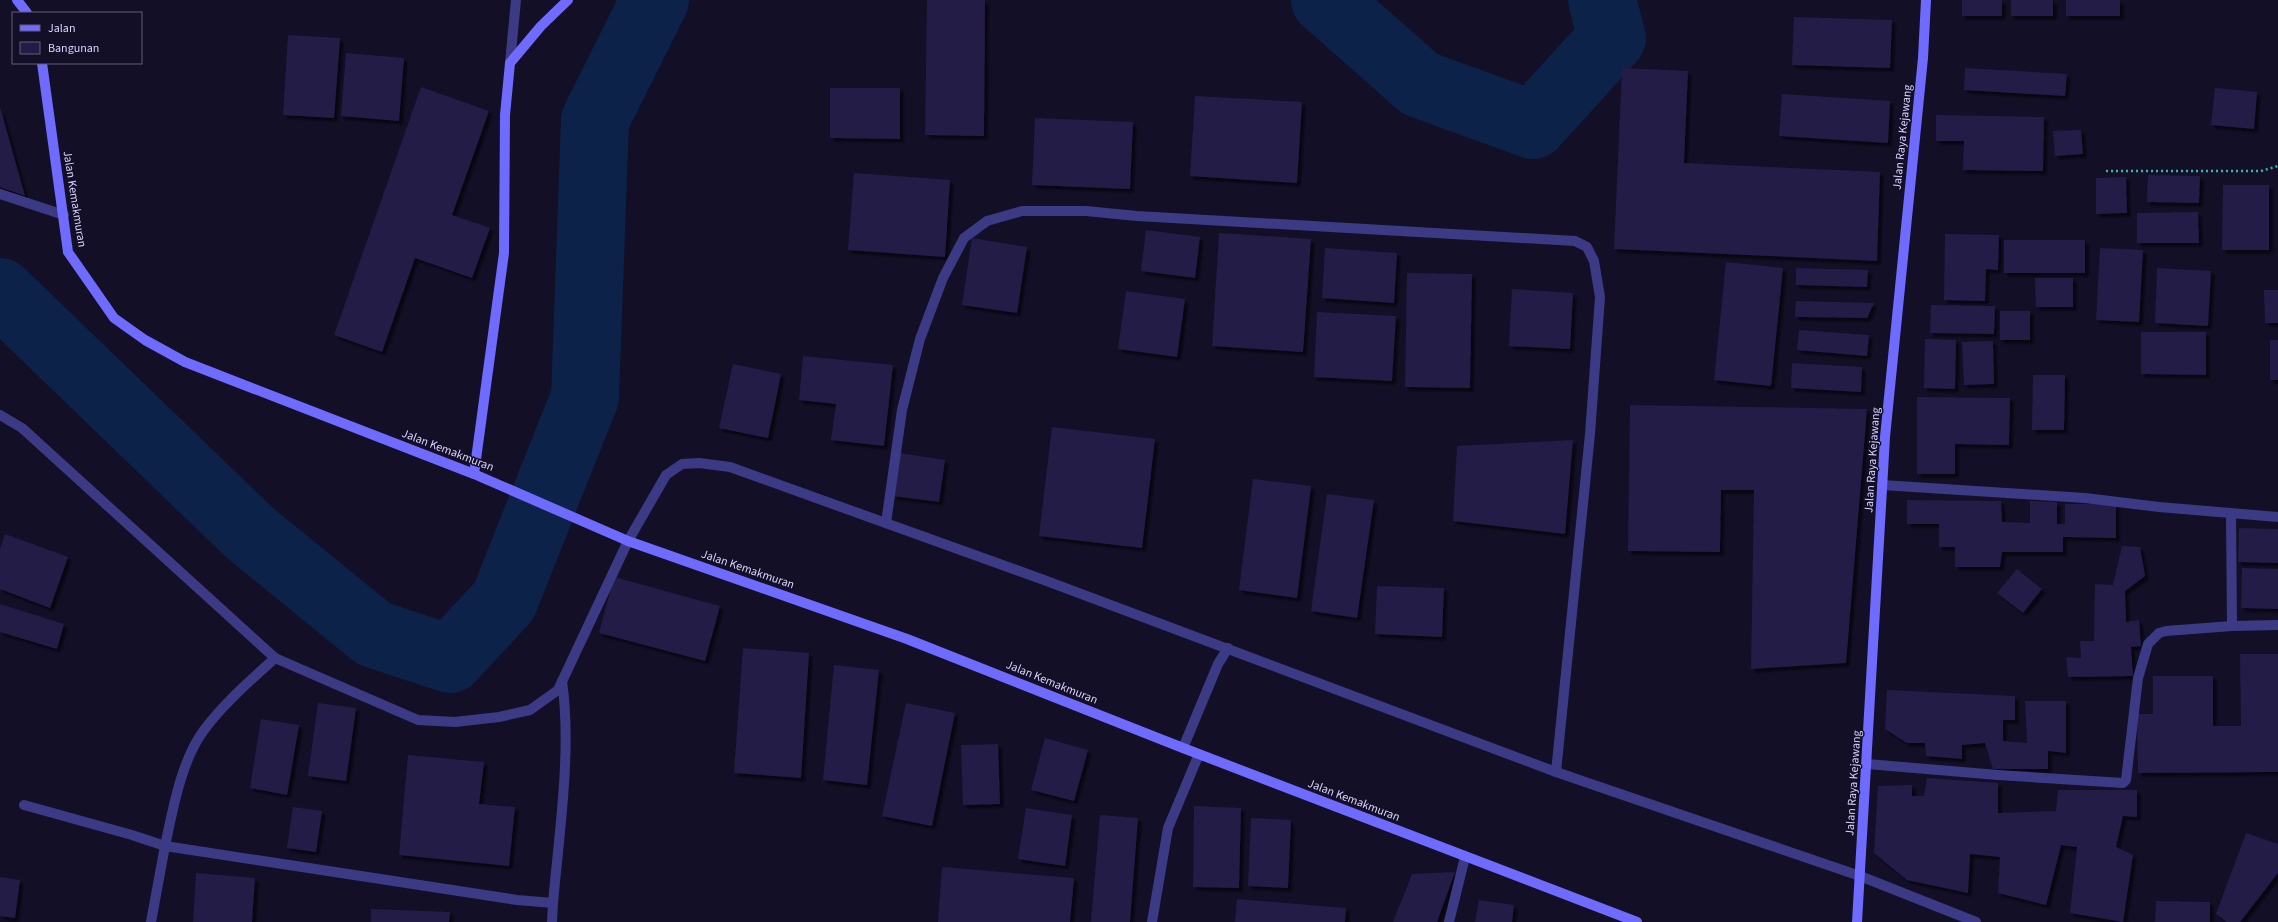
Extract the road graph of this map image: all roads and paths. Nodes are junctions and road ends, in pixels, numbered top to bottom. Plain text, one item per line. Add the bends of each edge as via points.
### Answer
1 (17, 0) edge
2 (516, 0) edge
3 (568, 0) edge
4 (1926, 0) edge
5 (26, 12) edge
6 (510, 63) junction
7 (42, 64) edge
8 (2278, 166) edge
9 (2106, 171) dead end
10 (0, 194) edge
11 (64, 215) junction
12 (0, 415) edge
13 (474, 474) junction
14 (1882, 485) junction
15 (2231, 514) junction
16 (2278, 517) edge
17 (886, 523) junction
18 (628, 541) junction
19 (2278, 625) edge
20 (2232, 626) junction
21 (1228, 648) junction
22 (275, 658) junction
23 (562, 681) junction
24 (1185, 743) junction
25 (1199, 754) junction
26 (1867, 764) junction
27 (1556, 772) junction
28 (24, 805) dead end
29 (165, 846) junction
30 (1465, 857) junction
31 (1860, 876) junction
32 (553, 903) junction
33 (151, 922) edge
34 (552, 922) edge
35 (1152, 922) edge
36 (1449, 922) edge
37 (1637, 922) edge
38 (1857, 922) edge
39 (1976, 922) edge

1 - 5 street
2 - 6 street
3 - 6 street via 541,26
4 - 14 street, Jalan Raya Kejawang
6 - 13 street via 505,114 504,253
7 - 11 street, Jalan Kemakmuran
8 - 9 path via 2261,171
10 - 11 street
11 - 13 street, Jalan Kemakmuran via 68,252 88,284 114,318 145,340 185,362
12 - 22 street via 22,428
13 - 18 street, Jalan Kemakmuran
14 - 15 street via 2085,498
14 - 26 street, Jalan Raya Kejawang
15 - 16 street
15 - 20 street
17 - 18 street via 730,467 699,463 682,464 666,475
17 - 21 street
17 - 27 street via 902,410 920,339 943,278 964,238 987,221 1022,211 1086,211 1145,217 1575,241 1587,246 1594,261 1600,297 1590,434
18 - 23 street
18 - 24 street, Jalan Kemakmuran via 907,639
19 - 20 street
20 - 26 street via 2160,632 2148,644 2138,678 2126,780 2123,783
21 - 24 street via 1218,664
21 - 27 street
22 - 23 street via 418,720 456,722 530,710 558,690
22 - 29 street via 203,731 178,790
23 - 32 street via 565,736
24 - 25 street, Jalan Kemakmuran
25 - 30 street, Jalan Kemakmuran
25 - 35 street via 1168,828
26 - 31 street, Jalan Raya Kejawang
27 - 31 street
28 - 29 street
29 - 32 street via 517,900
29 - 33 street
30 - 36 street
30 - 37 street, Jalan Kemakmuran
31 - 38 street, Jalan Raya Kejawang
31 - 39 street
32 - 34 street

